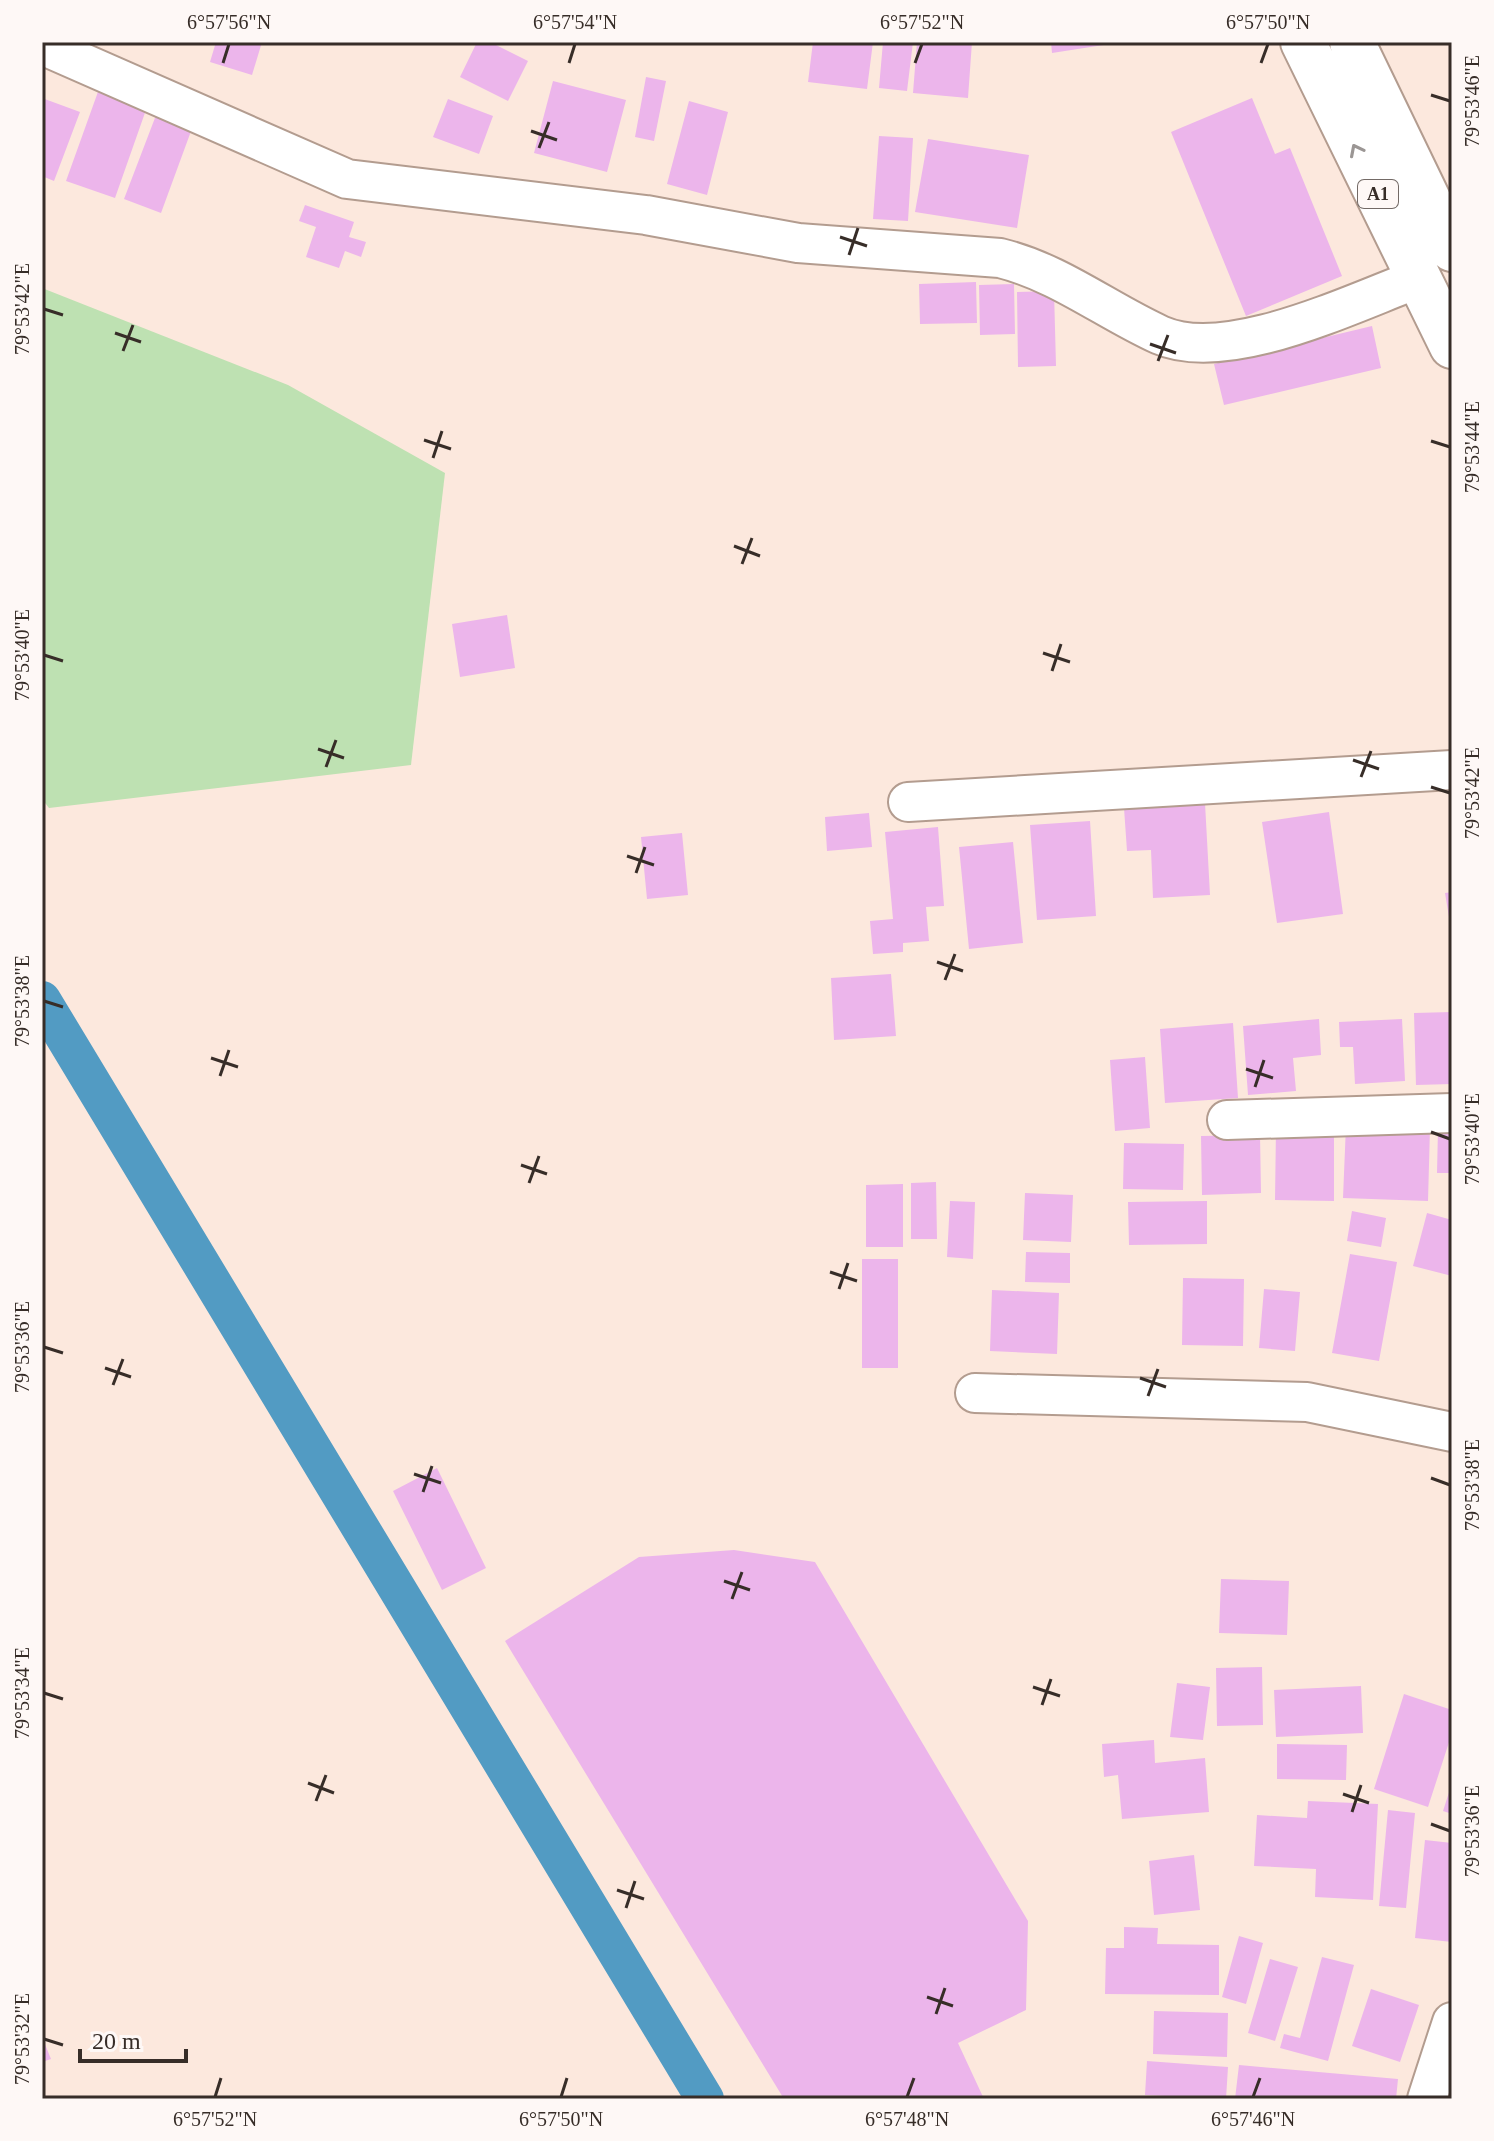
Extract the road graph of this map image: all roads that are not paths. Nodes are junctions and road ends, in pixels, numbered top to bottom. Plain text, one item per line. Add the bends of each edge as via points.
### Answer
1 (1303, 42) edge
2 (1352, 42) edge
3 (42, 45) edge
4 (1452, 249) edge
5 (1420, 278) junction
6 (1452, 346) edge
7 (1452, 770) edge
8 (908, 802) dead end
9 (1452, 1113) edge
10 (1227, 1120) dead end
11 (975, 1393) dead end
12 (1452, 1432) edge
13 (1452, 2022) edge
14 (1427, 2099) edge

5 -> 1 highway, A1
2 - 4 highway, A1
3 - 5 street via 347,179 646,215 798,243 1000,258 1067,282 1176,339 1203,343 1242,338
5 - 6 highway, A1
7 - 8 street
9 - 10 street
11 - 12 street via 1307,1402
13 - 14 street

